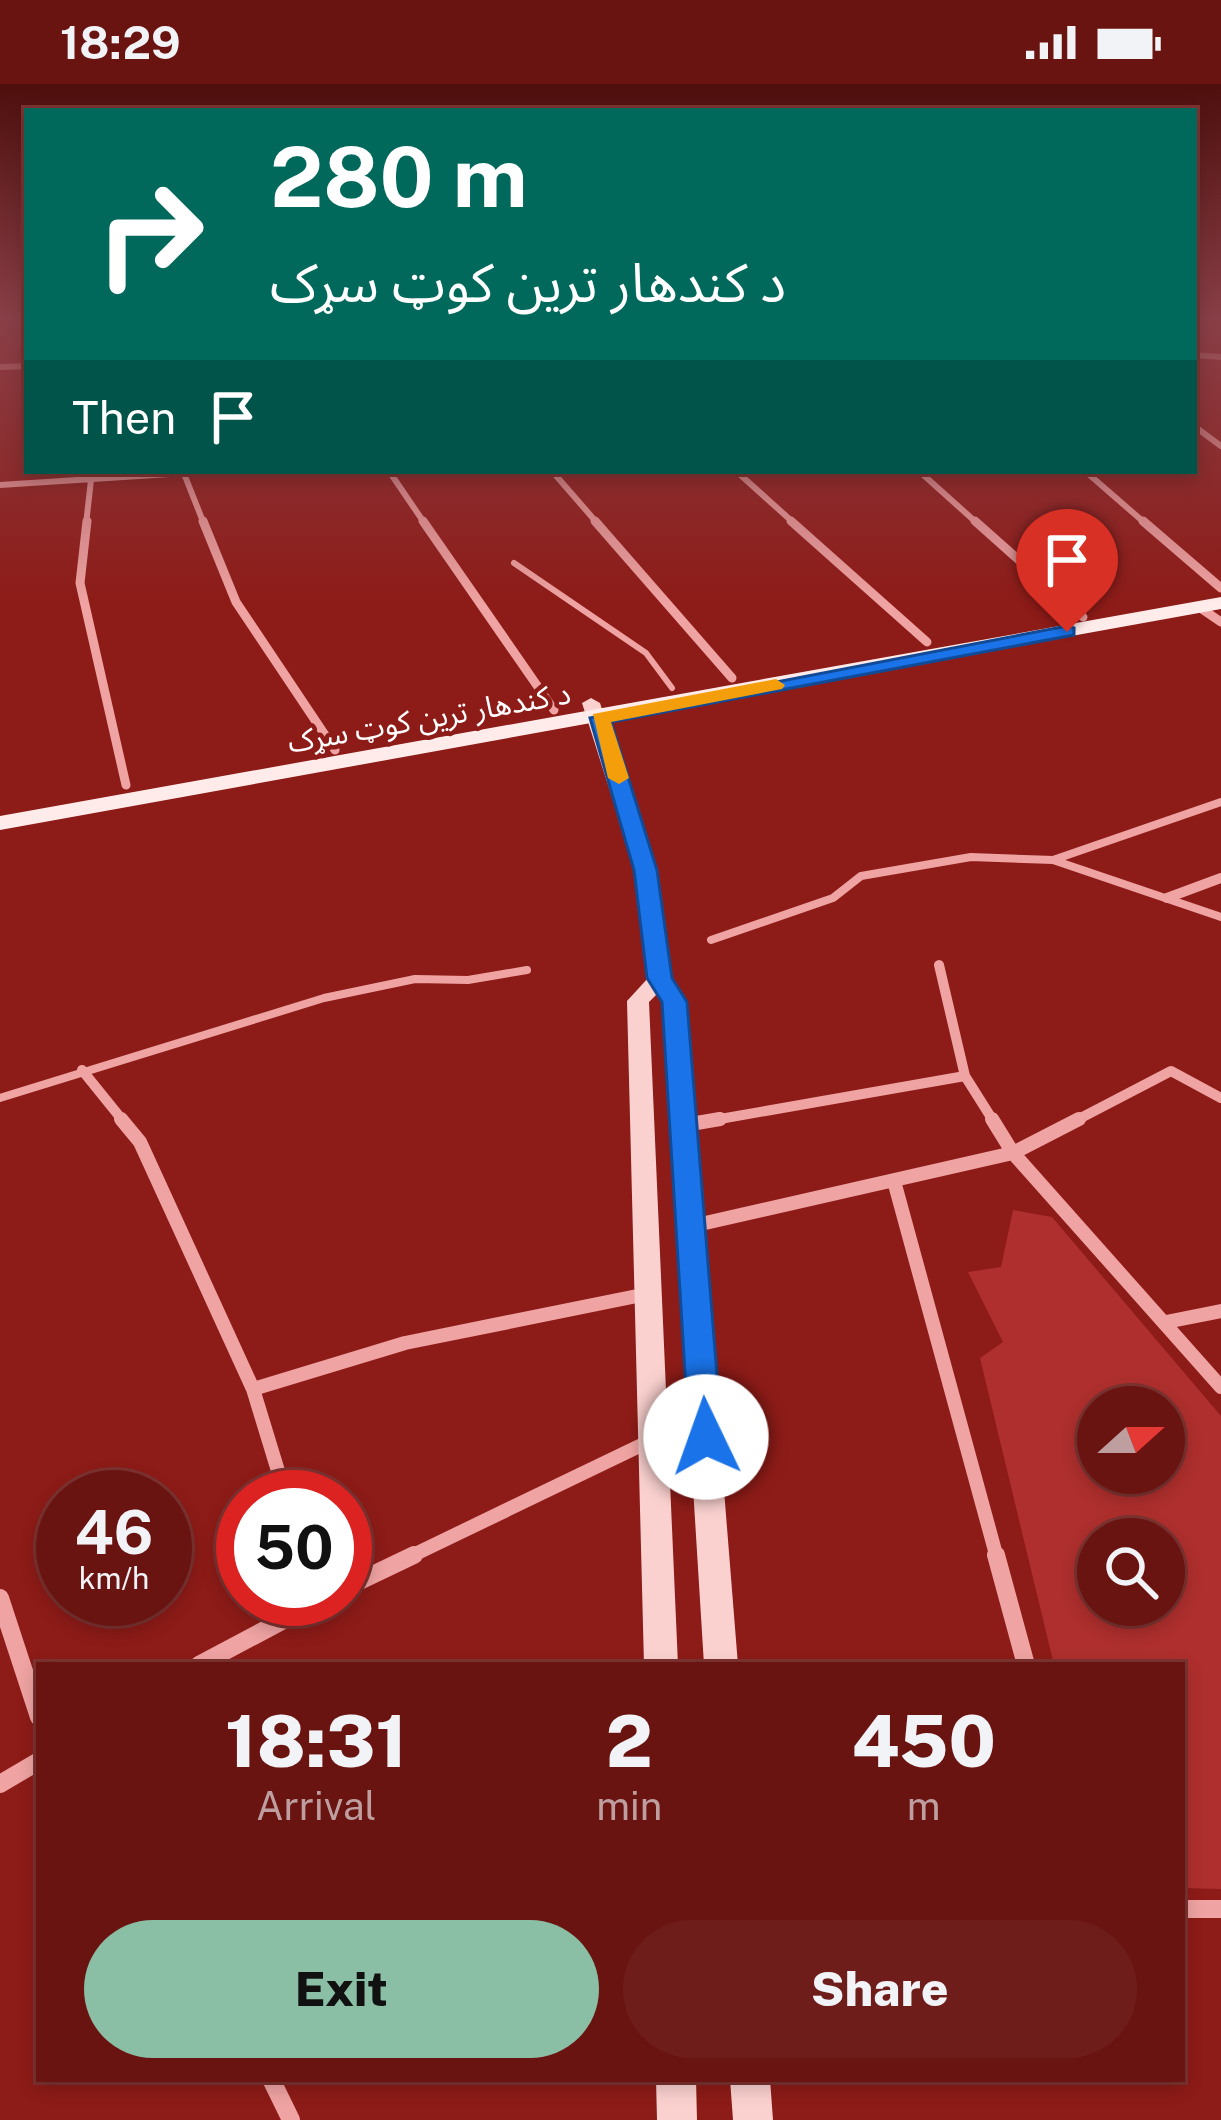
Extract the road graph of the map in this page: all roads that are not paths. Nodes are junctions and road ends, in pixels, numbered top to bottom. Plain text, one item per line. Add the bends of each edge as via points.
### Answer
1 (160, 474) edge
2 (184, 474) edge
3 (391, 474) edge
4 (555, 474) edge
5 (739, 474) edge
6 (922, 474) edge
7 (1088, 474) edge
8 (57, 476) edge
9 (91, 480) junction
10 (0, 485) edge
11 (514, 563) dead end
12 (1221, 590) edge
13 (1210, 605) edge
14 (1083, 616) junction
15 (1221, 622) edge
16 (927, 642) junction
17 (732, 677) junction
18 (672, 688) junction
19 (554, 710) junction
20 (596, 710) junction
21 (335, 749) junction
22 (175, 784) junction
23 (126, 785) junction
24 (1221, 802) edge
25 (0, 806) edge
26 (0, 824) edge
27 (1053, 860) junction
28 (1221, 878) edge
29 (1167, 898) junction
30 (1221, 917) edge
31 (711, 940) dead end
32 (939, 965) dead end
33 (527, 970) dead end
34 (660, 978) junction
35 (82, 1070) junction
36 (965, 1076) junction
37 (0, 1098) edge
38 (1221, 1098) edge
39 (686, 1125) junction
40 (1013, 1154) junction
41 (894, 1180) junction
42 (692, 1226) junction
43 (647, 1294) junction
44 (1221, 1310) edge
45 (1166, 1322) junction
46 (1221, 1387) edge
47 (253, 1389) junction
48 (653, 1440) junction
49 (278, 1470) edge
50 (372, 1575) edge
51 (0, 1598) edge
52 (272, 1626) edge
53 (206, 1662) edge
54 (661, 1662) edge
55 (721, 1662) edge
56 (1025, 1662) edge
57 (36, 1708) edge
58 (36, 1763) edge
59 (0, 1784) edge
60 (1185, 1909) edge
61 (1221, 1909) edge
62 (272, 2082) edge
63 (676, 2082) edge
64 (750, 2082) edge
65 (291, 2120) edge
66 (677, 2120) edge
67 (753, 2120) edge

1 - 9 street
2 - 21 street via 236,602
3 - 19 street
4 - 17 street
5 - 16 street
6 - 14 street
7 - 12 street
8 - 9 street
8 - 10 street
9 - 23 street via 80,583
11 - 18 lane via 646,653
12 - 14 main road, د کندهار ترين کوټ سړک
13 - 15 street
13 - 20 main road, د کندهار ترين کوټ سړک
14 - 16 main road, د کندهار ترين کوټ سړک
16 - 17 main road, د کندهار ترين کوټ سړک
17 - 18 main road, د کندهار ترين کوټ سړک
18 - 20 main road, د کندهار ترين کوټ سړک
19 - 20 main road, د کندهار ترين کوټ سړک
19 - 21 main road, د کندهار ترين کوټ سړک
20 - 22 main road, د کندهار ترين کوټ سړک
20 - 34 main road via 645,870
21 - 22 main road, د کندهار ترين کوټ سړک
22 - 23 main road, د کندهار ترين کوټ سړک
22 - 26 main road, د کندهار ترين کوټ سړک
23 - 25 main road, د کندهار ترين کوټ سړک
24 - 27 lane
27 - 29 lane
27 - 31 lane via 971,857 860,876 833,898
28 - 29 street
29 - 30 lane
32 - 36 street
33 - 35 lane via 415,979 324,998
34 - 39 main road via 674,1002
34 - 43 main road via 638,1001
35 - 37 lane
35 - 47 street via 140,1142
36 - 39 street
36 - 40 street
38 - 40 street via 1171,1071
39 - 42 main road
40 - 41 street
40 - 45 street
41 - 42 street
41 - 56 street
42 - 55 main road
43 - 47 street via 405,1343
43 - 48 main road
44 - 45 street
45 - 46 street
47 - 49 street
48 - 50 street
48 - 54 main road
51 - 57 street
52 - 53 street
58 - 59 street
60 - 61 street
62 - 65 street
63 - 66 main road
64 - 67 main road

